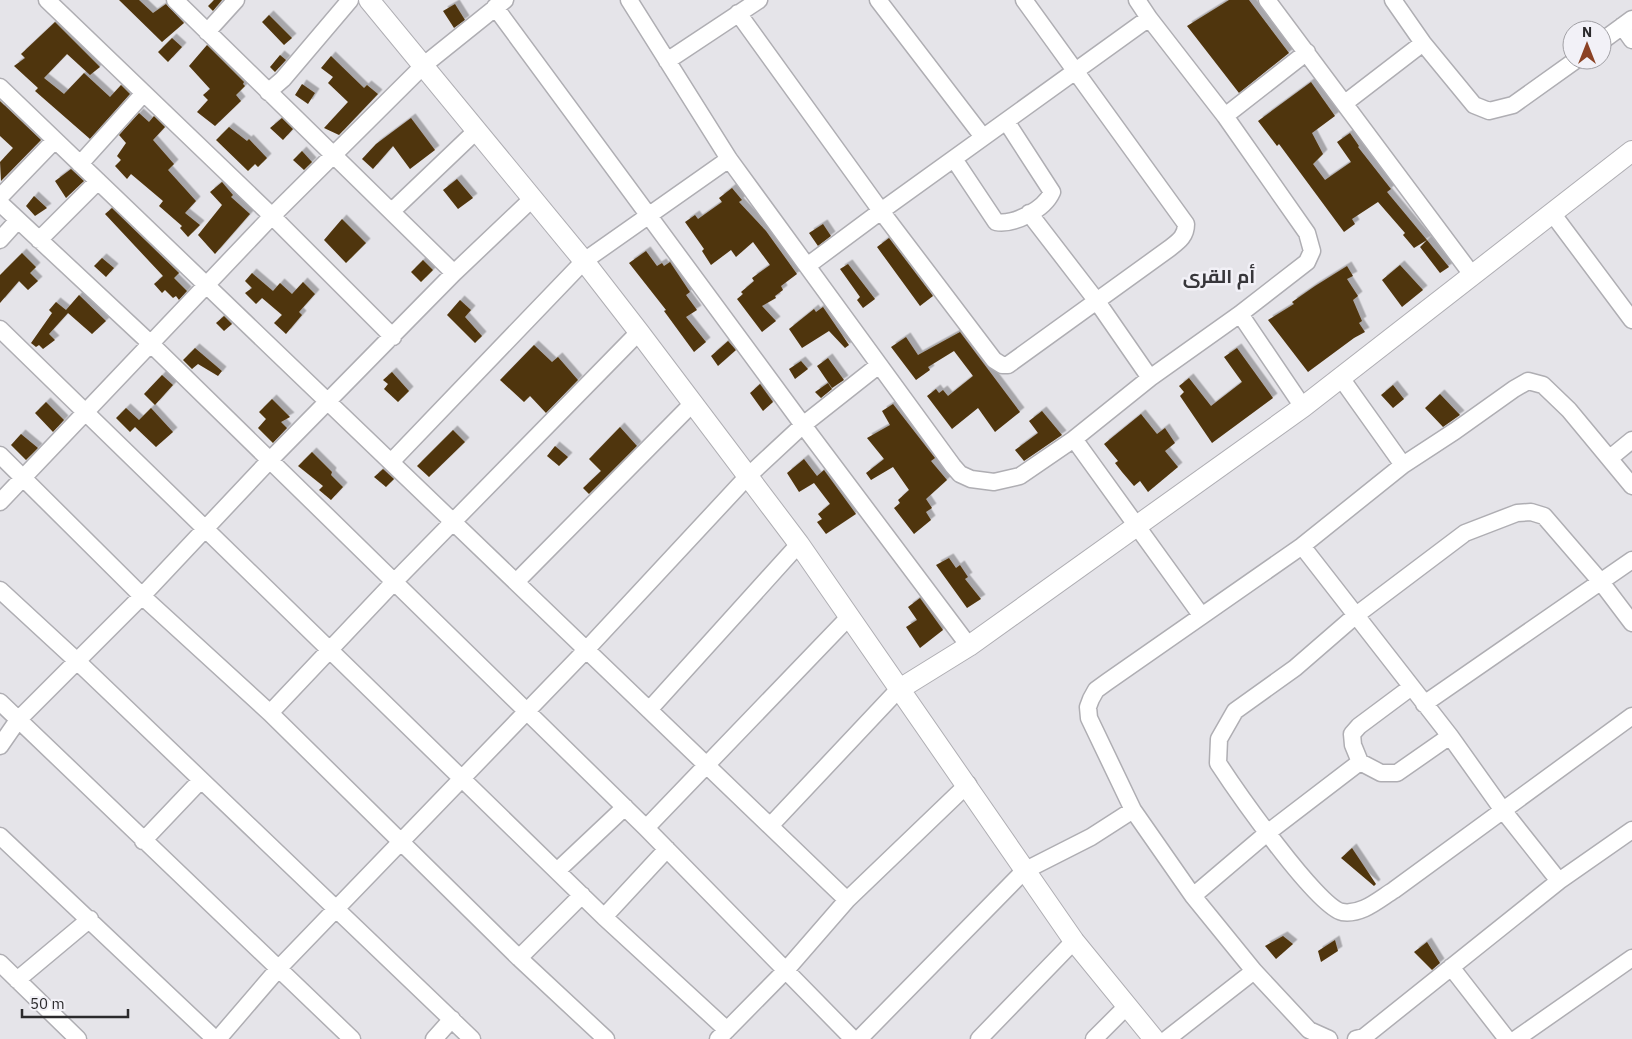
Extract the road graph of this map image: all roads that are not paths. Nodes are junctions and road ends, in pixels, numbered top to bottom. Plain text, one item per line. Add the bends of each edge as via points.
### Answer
1 (47, 0) edge
2 (175, 0) edge
3 (236, 0) edge
4 (350, 0) edge
5 (369, 0) edge
6 (628, 0) edge
7 (759, 0) edge
8 (878, 0) edge
9 (1024, 0) edge
10 (1137, 0) edge
11 (1267, 0) edge
12 (1393, 0) edge
13 (500, 3) edge
14 (738, 13) junction
15 (1150, 18) junction
16 (1627, 23) edge
17 (208, 32) junction
18 (1612, 34) edge
19 (1632, 40) edge
20 (1424, 43) junction
21 (1307, 52) junction
22 (667, 61) junction
23 (424, 65) junction
24 (1562, 70) edge
25 (1074, 71) junction
26 (0, 87) edge
27 (268, 92) junction
28 (144, 93) junction
29 (1345, 103) junction
30 (1226, 116) junction
31 (1006, 121) junction
32 (477, 130) junction
33 (983, 138) junction
34 (55, 140) junction
35 (1632, 151) edge
36 (333, 156) junction
37 (729, 159) junction
38 (954, 159) junction
39 (80, 164) junction
40 (98, 181) junction
41 (0, 197) edge
42 (533, 198) junction
43 (0, 203) edge
44 (392, 211) junction
45 (881, 211) junction
46 (1030, 213) junction
47 (1552, 213) junction
48 (649, 215) junction
49 (272, 216) junction
50 (18, 220) junction
51 (0, 240) edge
52 (39, 240) junction
53 (584, 261) junction
54 (807, 266) junction
55 (454, 273) junction
56 (1473, 276) junction
57 (207, 286) junction
58 (1096, 300) junction
59 (1240, 314) junction
60 (1632, 320) edge
61 (0, 330) edge
62 (639, 332) junction
63 (393, 337) junction
64 (150, 344) junction
65 (879, 365) junction
66 (1150, 378) junction
67 (1341, 378) junction
68 (328, 402) junction
69 (692, 404) junction
70 (1303, 407) junction
71 (85, 413) junction
72 (803, 425) junction
73 (1074, 439) junction
74 (1632, 440) edge
75 (0, 455) edge
76 (1610, 458) junction
77 (269, 461) junction
78 (390, 462) junction
79 (1403, 465) junction
80 (22, 477) junction
81 (747, 477) junction
82 (1632, 486) edge
83 (0, 502) edge
84 (453, 522) junction
85 (1135, 526) junction
86 (203, 529) junction
87 (799, 544) junction
88 (1302, 546) junction
89 (1632, 560) edge
90 (516, 582) junction
91 (1601, 582) junction
92 (393, 583) junction
93 (0, 590) edge
94 (142, 596) junction
95 (1201, 615) junction
96 (1355, 616) junction
97 (849, 617) junction
98 (1632, 623) edge
99 (969, 646) junction
100 (330, 650) junction
101 (586, 650) junction
102 (77, 661) junction
103 (1410, 688) junction
104 (898, 690) junction
105 (0, 702) edge
106 (1424, 704) junction
107 (649, 710) junction
108 (526, 712) junction
109 (270, 713) junction
110 (1632, 716) edge
111 (18, 720) junction
112 (1450, 736) junction
113 (0, 746) edge
114 (1360, 762) junction
115 (707, 766) junction
116 (462, 778) junction
117 (200, 780) junction
118 (968, 784) junction
119 (624, 807) junction
120 (1502, 809) junction
121 (1133, 810) junction
122 (770, 826) junction
123 (646, 828) junction
124 (1632, 830) edge
125 (1266, 834) junction
126 (0, 836) edge
127 (402, 840) junction
128 (143, 841) junction
129 (667, 850) junction
130 (557, 871) junction
131 (1024, 871) junction
132 (1559, 881) junction
133 (582, 896) junction
134 (1194, 896) junction
135 (847, 900) junction
136 (335, 910) junction
137 (604, 917) junction
138 (90, 919) junction
139 (1074, 941) junction
140 (519, 958) junction
141 (1632, 958) edge
142 (0, 963) edge
143 (1451, 967) junction
144 (280, 968) junction
145 (786, 969) junction
146 (1254, 971) junction
147 (17, 980) junction
148 (1127, 1006) junction
149 (452, 1019) junction
150 (722, 1035) edge
151 (1304, 1035) edge
152 (78, 1039) edge
153 (217, 1039) edge
154 (352, 1039) edge
155 (434, 1039) edge
156 (472, 1039) edge
157 (606, 1039) edge
158 (853, 1039) edge
159 (859, 1039) edge
160 (979, 1039) edge
161 (1094, 1039) edge
162 (1154, 1039) edge
163 (1167, 1039) edge
164 (1329, 1039) edge
165 (1356, 1039) edge
166 (1507, 1039) edge
167 (1516, 1039) edge

1 - 28 street
2 - 17 street
3 - 17 street
4 - 27 street via 283,79
5 - 23 street
6 - 22 street
7 - 14 street
8 - 33 street
9 - 25 street
10 - 15 street
11 - 21 street
12 - 20 street
13 - 23 street
13 - 48 street
14 - 22 street
14 - 45 street
15 - 25 street
15 - 30 street
16 - 18 street
16 - 19 street
17 - 27 street
20 - 24 street via 1474,105 1489,111 1513,105
20 - 29 street
21 - 29 street
21 - 30 street
22 - 37 street
23 - 32 street
23 - 36 street
25 - 31 street
25 - 58 street via 1186,224 1185,234 1180,240
26 - 34 street
27 - 36 street
28 - 39 street
28 - 49 street
29 - 56 street
30 - 59 street via 1307,233 1312,251 1307,262
31 - 33 street
31 - 46 street via 1052,192
32 - 42 street
32 - 44 street
33 - 38 street
34 - 39 street
34 - 41 street
35 - 47 street
36 - 44 street
36 - 49 street
37 - 48 street
37 - 54 street
38 - 45 street
38 - 46 street via 996,222 1012,222
39 - 40 street
40 - 52 street
40 - 57 street
42 - 53 street
42 - 55 street
43 - 50 street
44 - 55 street
45 - 54 street
45 - 58 street via 994,360 1002,365 1008,365
46 - 58 street
47 - 56 street
47 - 60 street
48 - 53 street
48 - 72 street
49 - 57 street
49 - 63 street
50 - 51 street
50 - 52 street
52 - 64 street
53 - 62 street
53 - 78 street
54 - 65 street
55 - 63 street
56 - 67 street
57 - 64 street
57 - 68 street
58 - 66 street
59 - 66 street
59 - 70 street
61 - 71 street
62 - 69 street
62 - 84 street
63 - 68 street
64 - 71 street
64 - 77 street
65 - 72 street
65 - 73 street via 953,466 966,477 994,482 1020,476
66 - 73 street
67 - 70 street
67 - 79 street
68 - 77 street
68 - 78 street
69 - 81 street
69 - 90 street
70 - 85 street
71 - 80 street
71 - 86 street
72 - 81 street
72 - 99 street
73 - 85 street
74 - 76 street
75 - 80 street
76 - 79 street via 1543,385 1528,381
76 - 82 street
77 - 86 street
77 - 92 street
78 - 84 street
79 - 88 street
80 - 83 street
80 - 94 street
81 - 87 street
81 - 101 street
84 - 90 street
84 - 92 street
85 - 95 street
85 - 99 street
86 - 94 street
86 - 100 street
87 - 97 street
87 - 107 street
88 - 95 street
88 - 96 street
89 - 91 street
90 - 101 street
91 - 96 street via 1544,516 1531,512 1517,513 1466,533
91 - 98 street
91 - 106 street
92 - 100 street
92 - 108 street
93 - 102 street
94 - 102 street
94 - 109 street
95 - 121 street via 1096,690 1088,708 1089,718
96 - 103 street
96 - 125 street via 1295,668 1235,711 1219,739 1218,763
97 - 104 street
97 - 115 street
99 - 104 street
100 - 109 street
100 - 116 street
101 - 107 street
101 - 108 street
102 - 111 street
102 - 117 street
103 - 106 street
103 - 114 street via 1352,734
104 - 118 street
104 - 122 street
105 - 111 street
106 - 112 street
107 - 115 street
108 - 116 street
108 - 119 street
109 - 127 street
110 - 120 street
111 - 113 street
111 - 128 street
112 - 114 street via 1397,773 1381,773
112 - 120 street
114 - 125 street
115 - 122 street
115 - 123 street
116 - 127 street
116 - 130 street
117 - 128 street
117 - 136 street
118 - 131 street
118 - 135 street
119 - 123 street
119 - 130 street
120 - 125 street via 1394,890 1352,912 1332,909
120 - 132 street
121 - 131 street via 1091,838
121 - 134 street
122 - 135 street
123 - 129 street
124 - 132 street
125 - 134 street
126 - 138 street
127 - 136 street
127 - 140 street
128 - 144 street
129 - 137 street
129 - 145 street
130 - 133 street
131 - 139 street
131 - 159 street
132 - 143 street
133 - 137 street
133 - 140 street
134 - 146 street
135 - 145 street
136 - 144 street
136 - 149 street
137 - 150 street
138 - 147 street
138 - 153 street
139 - 148 street
139 - 160 street
140 - 157 street
141 - 167 street
142 - 147 street
143 - 165 street via 1364,1037
143 - 166 street
144 - 153 street
144 - 154 street
145 - 150 street
145 - 158 street
146 - 151 street
146 - 163 street
147 - 152 street
148 - 161 street
148 - 162 street
149 - 155 street
149 - 156 street
151 - 164 street

